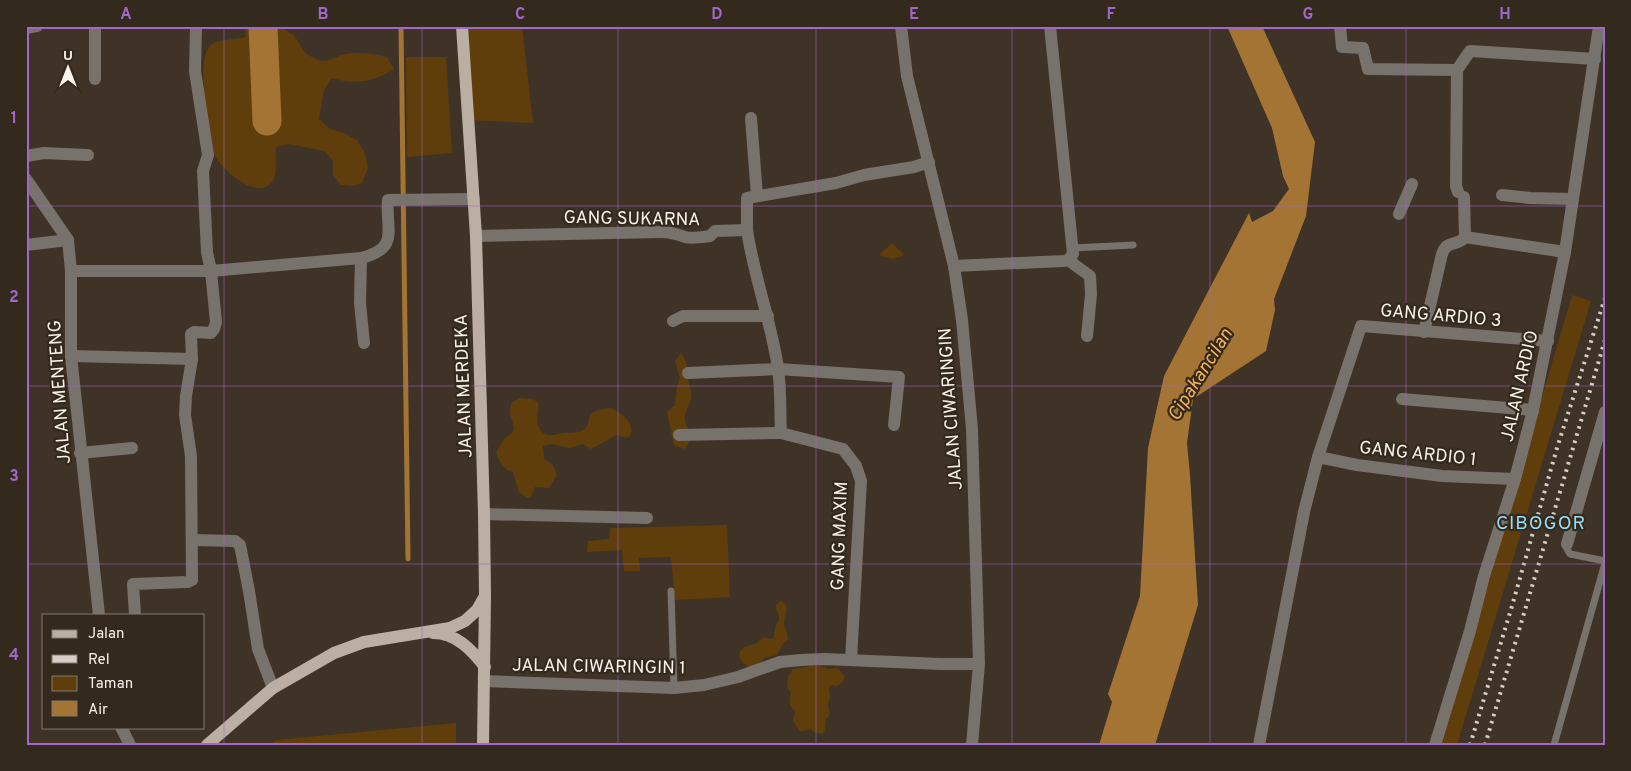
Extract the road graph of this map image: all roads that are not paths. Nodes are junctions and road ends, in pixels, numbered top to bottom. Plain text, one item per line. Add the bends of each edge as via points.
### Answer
1 (37, 26) edge
2 (95, 26) edge
3 (196, 26) edge
4 (462, 26) edge
5 (901, 26) edge
6 (1050, 26) edge
7 (1340, 26) edge
8 (1599, 26) edge
9 (26, 28) edge
10 (1595, 59) junction
11 (1457, 70) junction
12 (95, 79) dead end
13 (751, 118) dead end
14 (88, 155) dead end
15 (26, 156) edge
16 (929, 162) junction
17 (26, 179) edge
18 (1412, 184) dead end
19 (1502, 195) dead end
20 (757, 196) junction
21 (474, 199) junction
22 (1573, 199) junction
23 (1399, 214) dead end
24 (747, 230) junction
25 (476, 236) junction
26 (1465, 237) junction
27 (68, 240) junction
28 (26, 245) edge
29 (1133, 245) dead end
30 (1565, 252) junction
31 (1071, 254) junction
32 (362, 258) junction
33 (954, 266) junction
34 (71, 271) junction
35 (211, 271) junction
36 (768, 316) junction
37 (673, 321) dead end
38 (1424, 332) junction
39 (1087, 336) dead end
40 (1548, 340) junction
41 (364, 343) dead end
42 (71, 356) junction
43 (192, 360) junction
44 (778, 370) junction
45 (688, 373) dead end
46 (1402, 400) dead end
47 (1533, 410) junction
48 (1605, 412) edge
49 (894, 425) dead end
50 (781, 433) junction
51 (679, 435) dead end
52 (132, 448) dead end
53 (80, 453) junction
54 (1318, 457) junction
55 (1515, 479) junction
56 (484, 514) junction
57 (647, 518) dead end
58 (192, 540) junction
59 (1567, 544) joint
60 (1605, 562) edge
61 (671, 591) dead end
62 (485, 596) junction
63 (99, 614) edge
64 (136, 614) edge
65 (418, 633) junction
66 (851, 660) junction
67 (979, 664) junction
68 (484, 666) junction
69 (484, 681) junction
70 (273, 688) junction
71 (674, 688) junction
72 (122, 728) edge
73 (130, 745) edge
74 (207, 745) edge
75 (483, 745) edge
76 (972, 745) edge
77 (1260, 745) edge
78 (1435, 745) edge
79 (1554, 745) edge

1 - 9 street
2 - 12 street
3 - 35 street via 196,85 208,156 204,171 207,252
4 - 21 main road, JALAN MERDEKA
5 - 16 street, JALAN CIWARINGIN via 907,76
6 - 31 street
7 - 11 street via 1342,47 1363,48 1367,68
8 - 10 street, JALAN ARDIO
10 - 11 street via 1470,51
10 - 22 street, JALAN ARDIO
11 - 26 street via 1456,186 1461,194
13 - 20 street
14 - 15 street via 44,153
16 - 20 street via 836,183
16 - 33 street, JALAN CIWARINGIN
17 - 27 street, JALAN MENTENG
18 - 23 street
19 - 22 street
20 - 24 street via 747,199
21 - 25 main road, JALAN MERDEKA
21 - 32 street via 388,200 390,228 387,241 378,252
22 - 30 street, JALAN ARDIO
24 - 25 street, GANG SUKARNA via 716,231 706,237 661,232
24 - 36 street
25 - 56 main road, JALAN MERDEKA
26 - 30 street
26 - 38 street via 1461,242 1444,248
27 - 28 street
27 - 34 street, JALAN MENTENG
29 - 31 lane
30 - 40 street, JALAN ARDIO
31 - 33 street
31 - 39 street via 1090,276
32 - 35 street
32 - 41 street via 360,304
33 - 67 street, JALAN CIWARINGIN via 972,429
34 - 35 street
34 - 42 street, JALAN MENTENG
35 - 43 street via 216,322 211,333 191,334
36 - 37 street via 683,316
36 - 44 street
38 - 40 street, GANG ARDIO 3
38 - 54 street, GANG ARDIO 3 via 1360,326
40 - 47 street, JALAN ARDIO
42 - 43 street
42 - 53 street, JALAN MENTENG
43 - 58 street via 185,415 191,456
44 - 45 street
44 - 49 street via 899,377
44 - 50 street
46 - 47 street
47 - 55 street, JALAN ARDIO
48 - 59 street
50 - 51 street, GANG MAXIM
50 - 66 street, GANG MAXIM via 843,449 856,466 861,481
52 - 53 street
53 - 63 street, JALAN MENTENG
54 - 55 street, GANG ARDIO 1 via 1442,476
54 - 77 street via 1304,512
55 - 78 street, JALAN ARDIO
56 - 57 street
56 - 62 main road, JALAN MERDEKA
58 - 64 street via 192,580 133,584
58 - 70 street via 235,541 240,545 258,649
59 - 60 lane via 1570,554
60 - 79 lane
61 - 71 lane
62 - 65 main road via 477,610 465,620 450,628
62 - 68 main road, JALAN MERDEKA
65 - 68 main road via 438,633 456,639
65 - 70 main road via 364,642 334,653
66 - 67 street, JALAN CIWARINGIN 1
66 - 71 street, JALAN CIWARINGIN 1 via 780,662 704,685
67 - 76 street, JALAN CIWARINGIN
68 - 69 main road, JALAN MERDEKA
69 - 71 street, JALAN CIWARINGIN 1
69 - 75 main road, JALAN MERDEKA
70 - 74 main road
72 - 73 street

